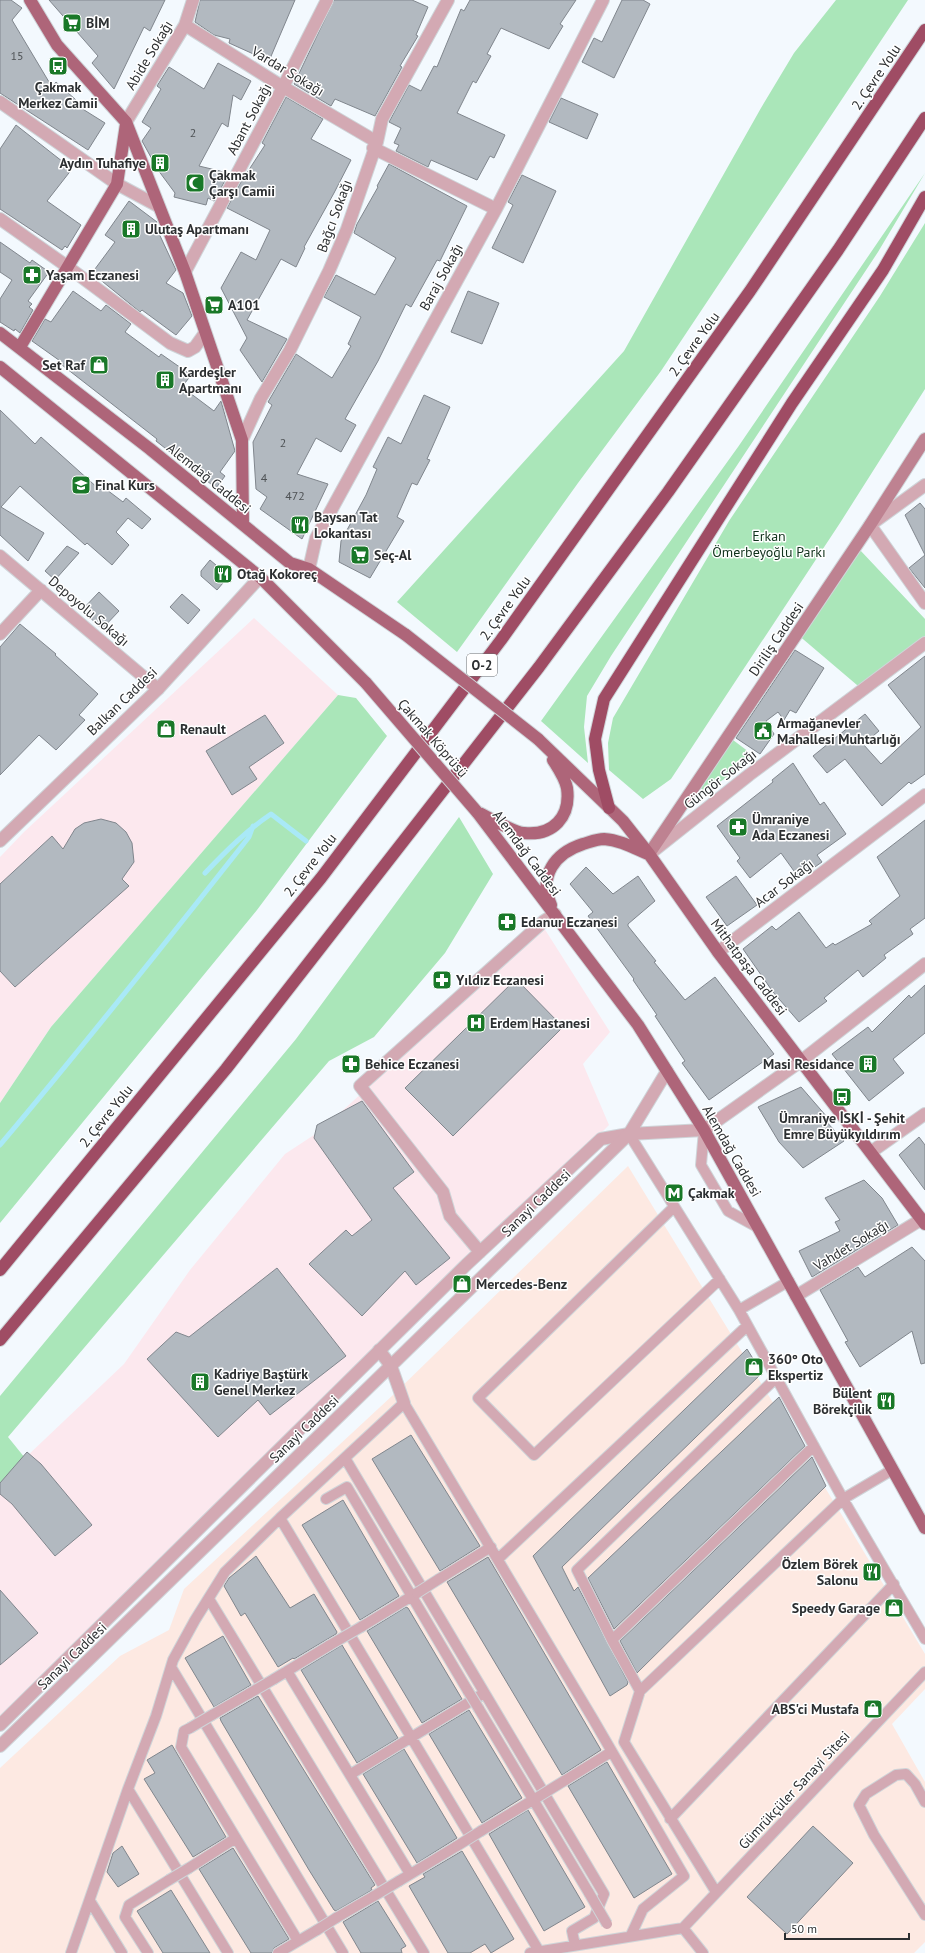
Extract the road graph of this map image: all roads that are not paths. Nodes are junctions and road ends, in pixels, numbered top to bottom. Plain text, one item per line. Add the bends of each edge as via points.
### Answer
1 (30, 0) edge
2 (194, 0) edge
3 (327, 0) edge
4 (448, 0) edge
5 (603, 0) edge
6 (185, 25) junction
7 (925, 30) edge
8 (283, 87) junction
9 (0, 102) edge
10 (925, 118) edge
11 (126, 122) junction
12 (375, 145) junction
13 (117, 184) junction
14 (925, 197) edge
15 (158, 206) junction
16 (496, 209) junction
17 (0, 219) edge
18 (68, 267) junction
19 (185, 272) junction
20 (0, 333) edge
21 (205, 333) junction
22 (20, 347) junction
23 (0, 367) edge
24 (925, 439) edge
25 (242, 440) junction
26 (925, 485) edge
27 (243, 524) junction
28 (870, 525) junction
29 (0, 556) edge
30 (309, 569) junction
31 (260, 577) junction
32 (41, 590) junction
33 (925, 603) edge
34 (0, 634) edge
35 (925, 643) edge
36 (158, 689) junction
37 (538, 739) junction
38 (925, 795) edge
39 (609, 808) junction
40 (477, 812) junction
41 (0, 841) edge
42 (650, 854) junction
43 (555, 914) junction
44 (718, 952) junction
45 (925, 964) edge
46 (801, 1061) junction
47 (667, 1071) junction
48 (925, 1114) edge
49 (704, 1130) junction
50 (629, 1134) junction
51 (871, 1152) junction
52 (674, 1207) junction
53 (924, 1221) edge
54 (759, 1228) junction
55 (480, 1252) junction
56 (0, 1270) edge
57 (720, 1279) junction
58 (789, 1281) junction
59 (796, 1296) junction
60 (739, 1310) junction
61 (746, 1326) junction
62 (0, 1340) edge
63 (379, 1350) junction
64 (391, 1366) junction
65 (777, 1377) junction
66 (404, 1403) junction
67 (814, 1446) junction
68 (344, 1458) junction
69 (892, 1470) junction
70 (326, 1499) dead end
71 (843, 1499) junction
72 (280, 1518) junction
73 (925, 1528) edge
74 (491, 1547) junction
75 (498, 1559) junction
76 (894, 1584) junction
77 (414, 1595) junction
78 (209, 1599) junction
79 (925, 1639) edge
80 (612, 1640) junction
81 (171, 1667) junction
82 (288, 1671) junction
83 (925, 1672) edge
84 (640, 1691) junction
85 (484, 1693) junction
86 (0, 1725) edge
87 (411, 1738) junction
88 (0, 1746) edge
89 (612, 1752) junction
90 (351, 1774) junction
91 (128, 1789) junction
92 (536, 1798) junction
93 (925, 1802) edge
94 (670, 1819) junction
95 (236, 1838) junction
96 (410, 1874) junction
97 (716, 1892) junction
98 (90, 1901) junction
99 (925, 1915) edge
100 (683, 1928) junction
101 (631, 1936) junction
102 (615, 1938) junction
103 (298, 1941) junction
104 (575, 1945) junction
105 (534, 1952) edge
106 (71, 1953) edge
107 (122, 1953) edge
108 (148, 1953) edge
109 (228, 1953) edge
110 (278, 1953) edge
111 (343, 1953) edge
112 (424, 1953) edge
113 (703, 1953) edge

1 - 11 main road via 57,45
2 - 6 street, Abide Sokağı
3 - 8 street, Abant Sokağı
4 - 12 street, Bağcı Sokağı via 382,119
5 - 16 street, Baraj Sokağı
6 - 8 street, Vardar Sokağı
6 - 11 street, Abide Sokağı
7 - 56 highway, 2. Çevre Yolu / O-2 via 750,292 501,640 321,878
8 - 12 street, Vardar Sokağı
8 - 19 street, Abant Sokağı
9 - 13 street
10 - 62 highway via 838,250 668,492 539,667 226,1069
11 - 13 main road
11 - 15 main road
12 - 16 street, Vardar Sokağı
12 - 25 street, Bağcı Sokağı via 347,229 329,271 290,350 261,398
13 - 15 street
13 - 18 main road
14 - 39 highway via 883,270 792,403 604,700 595,739 599,770
15 - 19 main road
16 - 30 street, Baraj Sokağı via 316,538
17 - 18 street
18 - 21 street via 180,348 188,351 196,347
18 - 22 main road
19 - 21 main road
20 - 22 main road, Alemdağ Caddesi
21 - 25 main road
22 - 27 main road, Alemdağ Caddesi
23 - 31 main road
24 - 28 main road, Diriliş Caddesi
25 - 27 main road
26 - 28 street
27 - 30 main road, Alemdağ Caddesi via 290,563
28 - 33 street
28 - 42 main road, Diriliş Caddesi
29 - 32 street, Depoyolu Sokağı
30 - 37 main road, Alemdağ Caddesi, bridge via 406,635
31 - 36 street, Balkan Caddesi
31 - 40 main road, Çakmak Köprüsü, bridge via 366,683
32 - 34 street
32 - 36 street, Depoyolu Sokağı
35 - 42 street, Güngör Sokağı via 749,775
36 - 41 street, Balkan Caddesi
37 - 39 main road, Mithatpaşa Caddesi
37 - 40 main road via 560,770 567,787 566,812 558,824 544,832 523,834
38 - 44 street, Acar Sokağı
39 - 42 main road, Mithatpaşa Caddesi
40 - 43 main road, Alemdağ Caddesi
42 - 43 main road via 616,840 602,839 570,848 556,860 547,875 546,895
42 - 44 main road, Mithatpaşa Caddesi
43 - 47 main road, Alemdağ Caddesi via 638,1024
43 - 55 street via 544,921 360,1086 443,1192 450,1216
44 - 46 main road, Mithatpaşa Caddesi
45 - 46 street
46 - 49 street
46 - 51 main road, Mithatpaşa Caddesi
47 - 49 main road, Alemdağ Caddesi
47 - 50 street, Sanayi Caddesi
48 - 51 street
49 - 50 street, Sanayi Caddesi
49 - 54 main road, Alemdağ Caddesi
49 - 54 lane via 701,1165 728,1210
50 - 52 lane
50 - 55 street, Sanayi Caddesi via 601,1139
50 - 64 street, Sanayi Caddesi
51 - 53 main road, Mithatpaşa Caddesi
52 - 57 lane
52 - 57 lane via 478,1398 534,1455
53 - 59 street, Vahdet Sokağı
54 - 58 main road, Alemdağ Caddesi
55 - 63 street, Sanayi Caddesi
57 - 60 lane
58 - 59 main road, Alemdağ Caddesi
58 - 60 lane
59 - 69 main road, Alemdağ Caddesi
60 - 61 lane
61 - 65 lane
61 - 75 lane
63 - 64 street
63 - 86 street, Sanayi Caddesi
64 - 66 street
64 - 88 street, Sanayi Caddesi
65 - 67 lane
65 - 80 lane via 577,1570
66 - 68 lane
66 - 74 lane
67 - 71 lane
67 - 80 lane
68 - 72 lane
68 - 85 lane
69 - 71 lane
69 - 73 main road, Alemdağ Caddesi
70 - 77 lane via 347,1486
71 - 76 lane
71 - 84 lane
72 - 78 lane via 225,1572
72 - 87 lane
74 - 75 lane
74 - 77 lane, bridge
75 - 89 lane
76 - 79 lane
76 - 94 lane
77 - 82 lane, bridge
77 - 92 lane, bridge via 479,1709
78 - 81 lane via 187,1633
78 - 112 lane
80 - 84 lane
81 - 91 lane via 156,1716
81 - 111 lane
82 - 90 lane
82 - 95 lane, bridge via 184,1731 181,1747
83 - 97 lane, Gümrükçüler Sanayi Sitesi
84 - 94 lane via 624,1742
85 - 87 lane
85 - 104 lane via 604,1894 594,1918 572,1931
87 - 90 lane
87 - 105 lane
89 - 92 lane, bridge
89 - 101 lane via 684,1876 643,1909
90 - 96 lane
91 - 98 lane
91 - 109 lane
92 - 96 lane, bridge
92 - 102 lane, bridge
93 - 99 lane via 906,1774 896,1775 866,1794 860,1805 874,1835
94 - 97 lane
95 - 103 lane
95 - 108 lane, bridge via 129,1905 126,1917
96 - 103 lane, bridge
97 - 100 lane, Gümrükçüler Sanayi Sitesi
98 - 106 lane
98 - 107 lane
100 - 101 lane
100 - 113 lane
101 - 102 lane
102 - 104 lane
103 - 110 lane
104 - 105 lane

